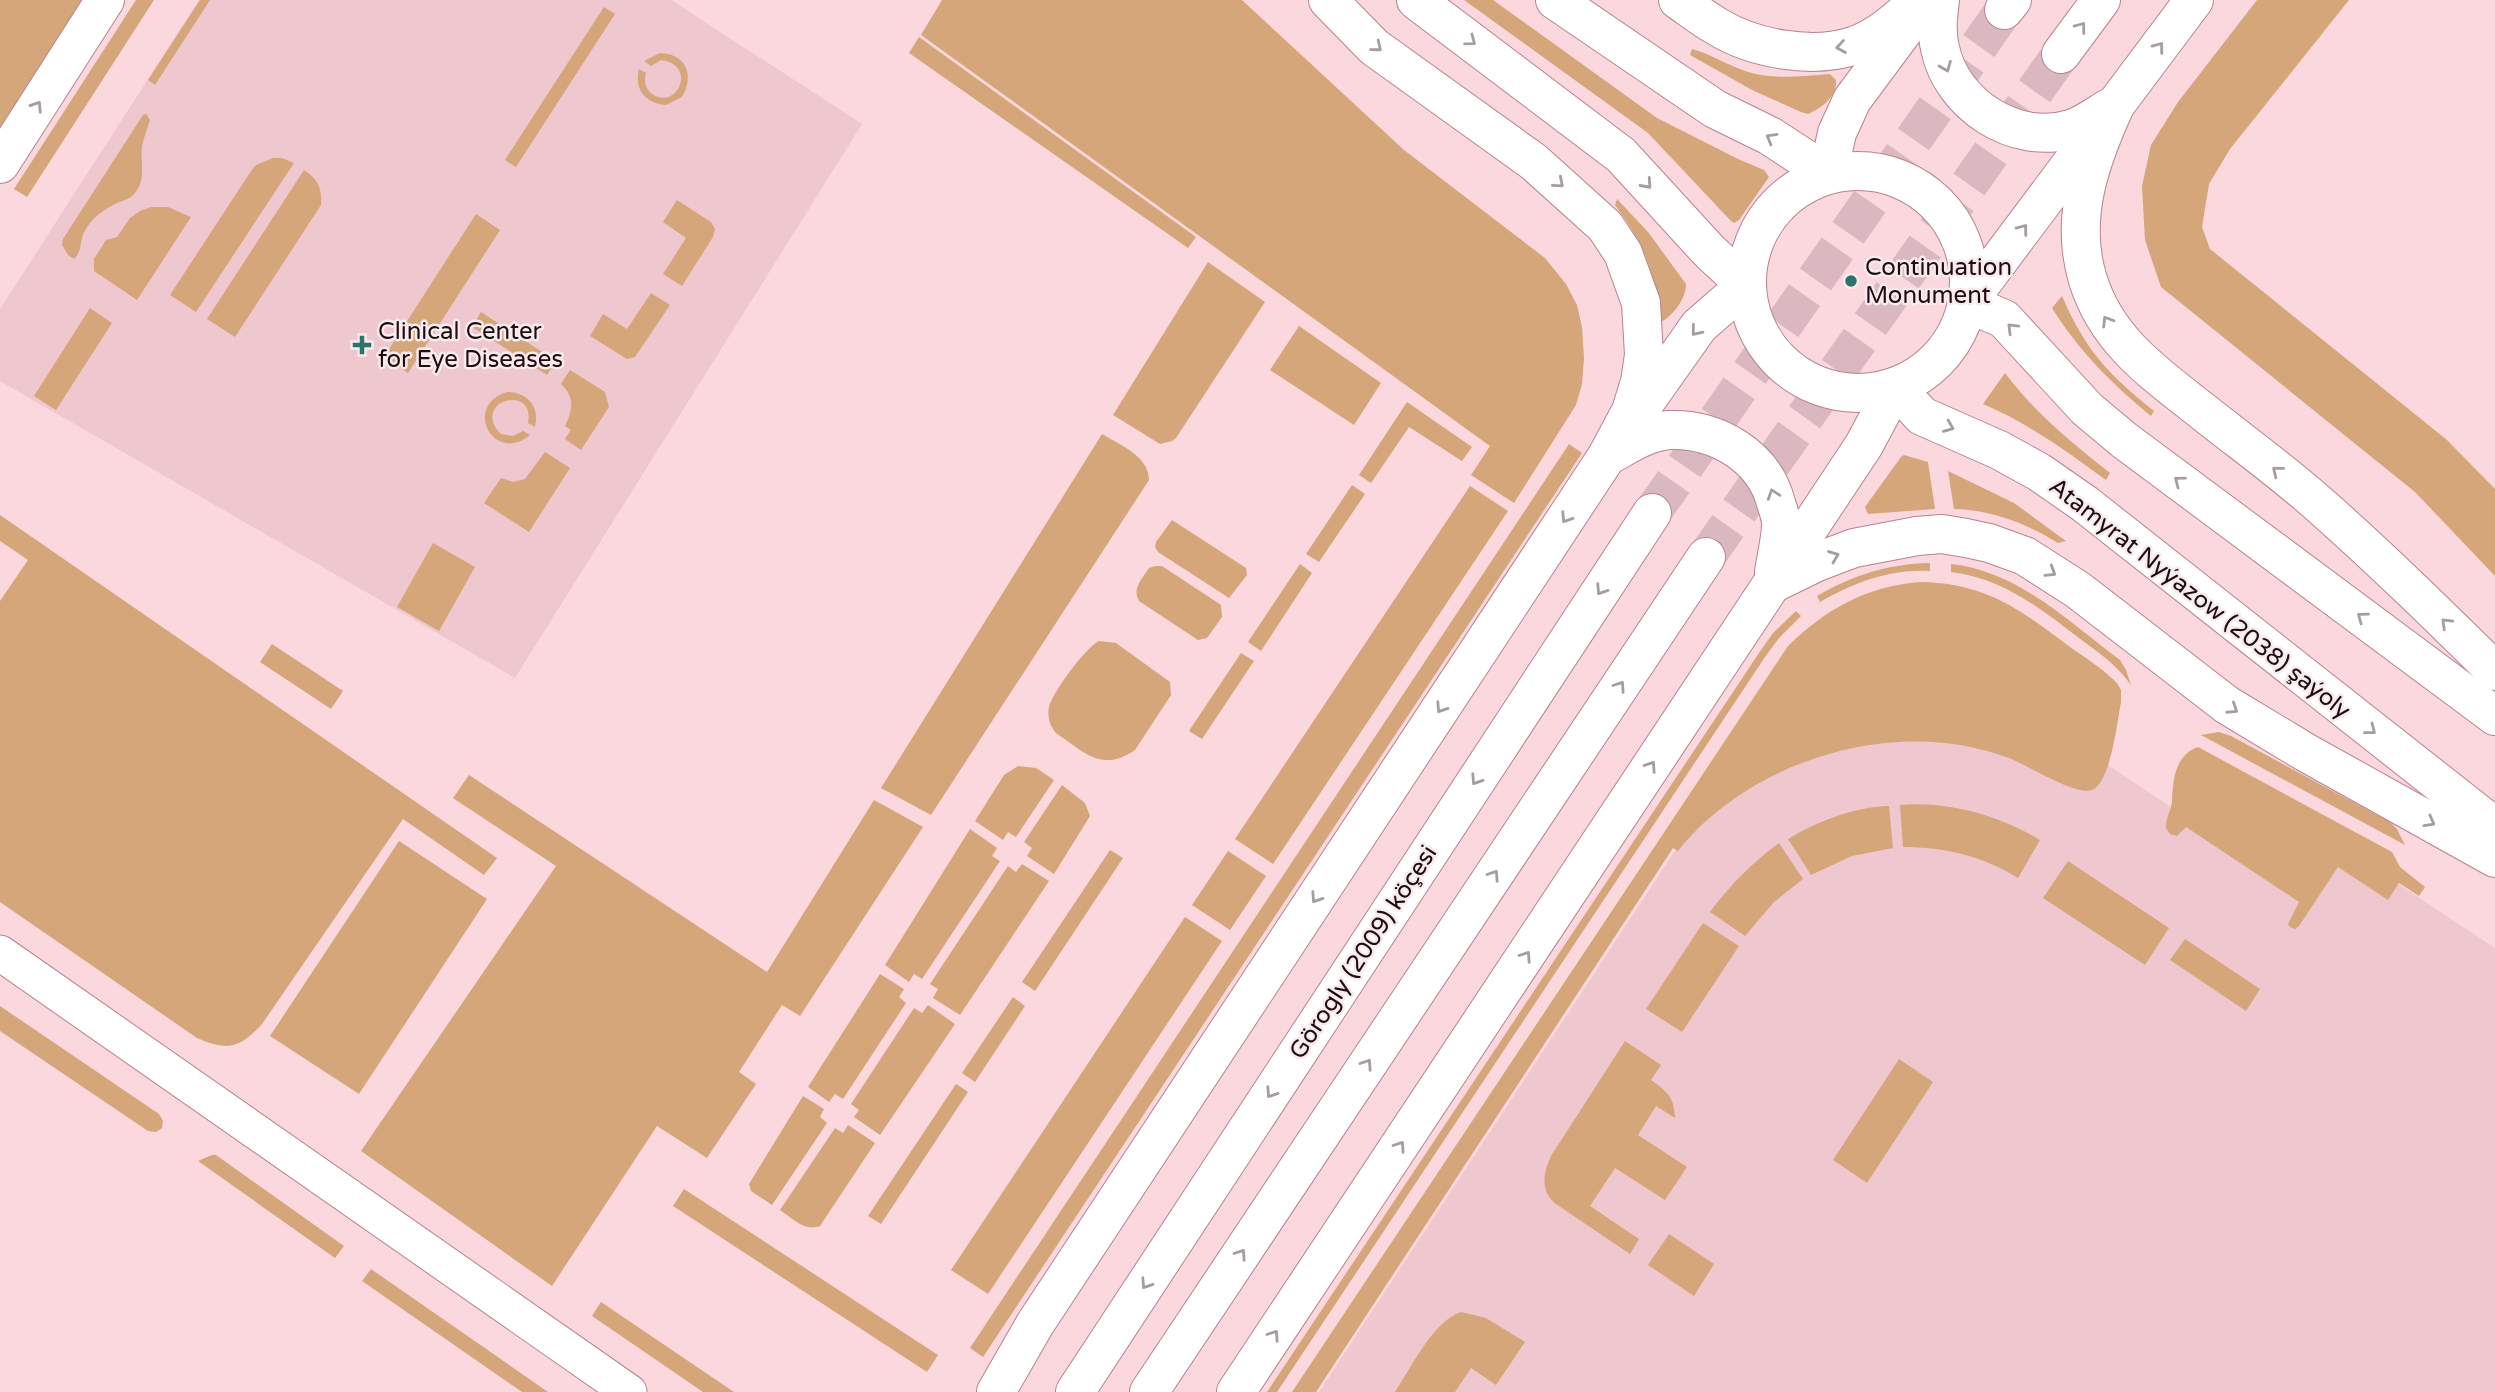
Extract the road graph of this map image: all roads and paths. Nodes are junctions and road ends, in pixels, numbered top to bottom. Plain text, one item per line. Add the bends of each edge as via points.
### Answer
1 (105, 0) edge
2 (1328, 0) edge
3 (1416, 0) edge
4 (1555, 0) edge
5 (1678, 0) edge
6 (1919, 0) edge
7 (1927, 0) edge
8 (1940, 0) edge
9 (2101, 0) edge
10 (2194, 0) edge
11 (2061, 54) tunnel mouth
12 (2115, 106) junction
13 (0, 164) edge
14 (1828, 174) junction
15 (1746, 285) junction
16 (1967, 303) junction
17 (1895, 387) junction
18 (1606, 456) junction
19 (1652, 513) tunnel mouth
20 (1706, 557) tunnel mouth
21 (1772, 584) junction
22 (2495, 671) edge
23 (2495, 716) edge
24 (2495, 827) edge
25 (2495, 858) edge
26 (0, 953) edge
27 (629, 1392) edge
28 (996, 1392) edge
29 (1074, 1392) edge
30 (1149, 1392) edge
31 (1237, 1392) edge

13 -> 1 main road
2 -> 18 main road via 1374,47 1534,162 1605,226 1623,253 1640,303 1644,355 1631,411
3 -> 15 main road via 1621,155
14 -> 4 main road via 1770,136 1715,109
6 -> 5 main road via 1853,46 1824,50 1779,50 1744,40
7 - 14 main road via 1852,100 1837,133
8 -> 12 main road via 1937,23 1947,70 1956,88 1988,116 2011,128 2048,132 2071,129
11 -> 9 main road
12 -> 10 main road
16 -> 12 main road
22 -> 12 main road via 2319,505 2134,356 2105,320 2087,278 2079,215 2096,148
14 - 15 main road via 1795,190 1769,215 1752,248
14 - 16 main road via 1885,173 1934,200 1964,247
15 - 17 main road via 1759,335 1795,374 1843,393
15 -> 18 main road via 1699,326
16 - 17 main road via 1962,322 1942,355 1913,379
23 -> 16 main road via 2124,440 2087,409 2004,319
17 - 21 main road via 1864,445
17 -> 24 main road, Atamyrat Nyýazow (2038) şaýoly via 1922,416 1999,450 2085,504
21 -> 18 main road via 1781,523 1767,478 1755,462 1709,435 1667,430
18 -> 28 main road via 1035,1324
19 -> 29 main road, Görogly (2009) köçesi
30 -> 20 main road
21 -> 25 main road via 1854,548 1917,536 1966,538 2025,556 2078,590 2227,705
31 -> 21 main road
26 - 27 street

